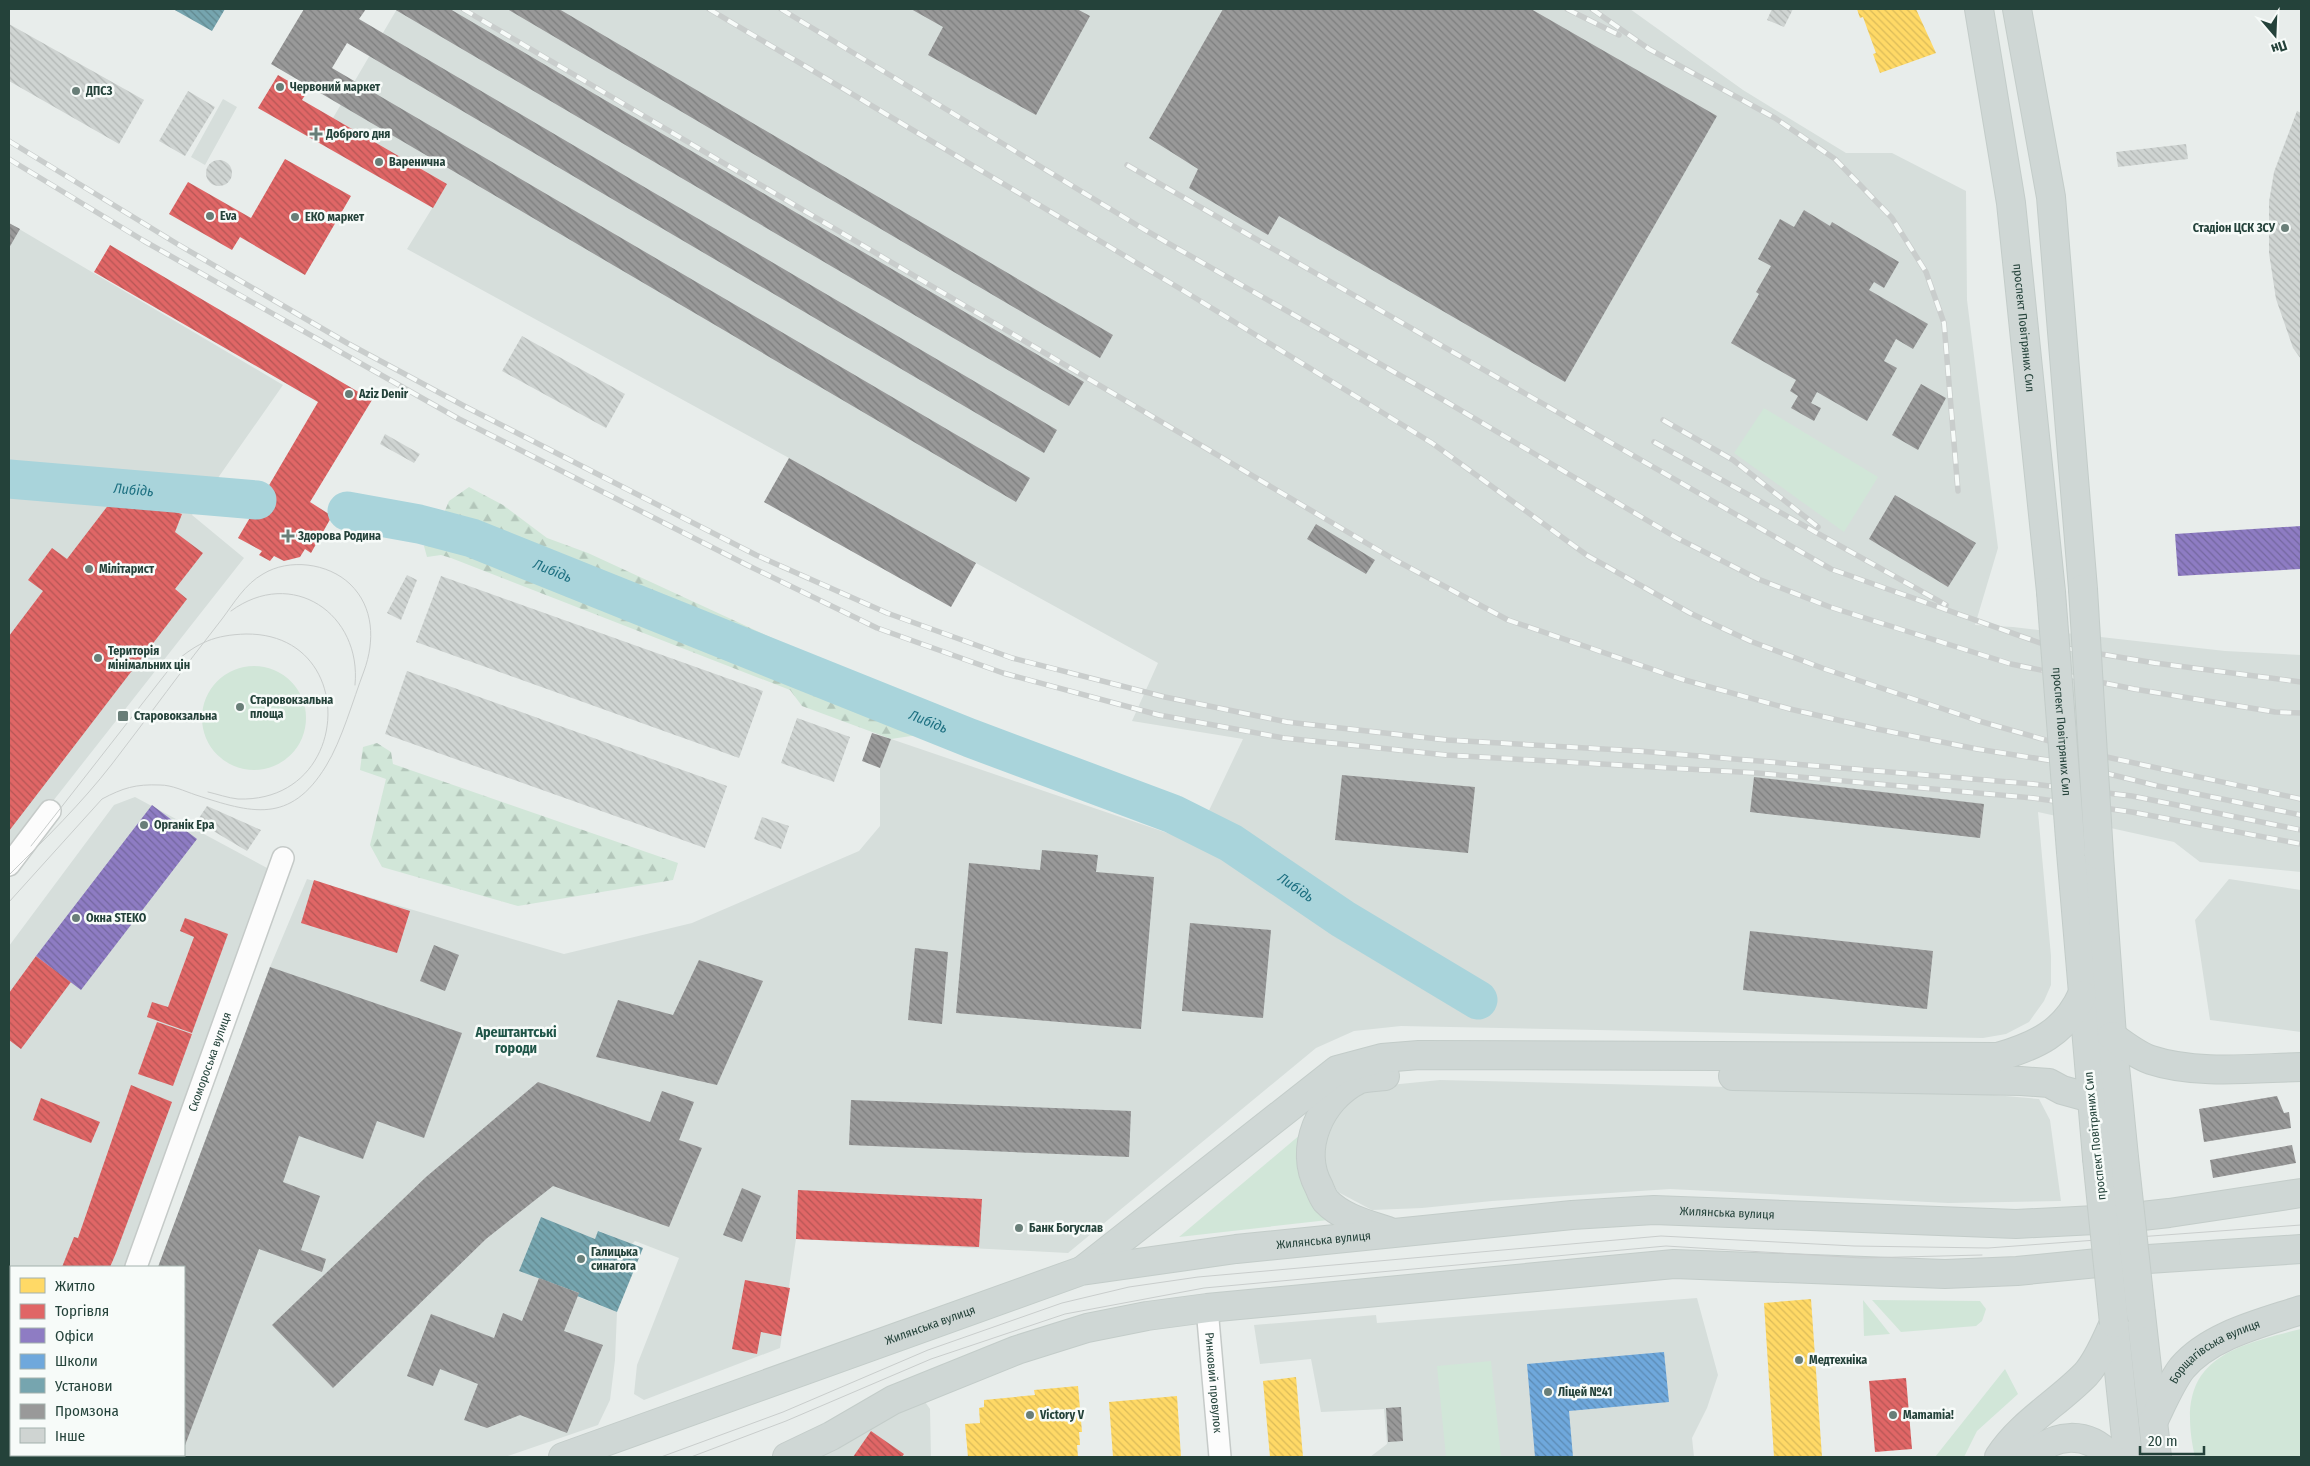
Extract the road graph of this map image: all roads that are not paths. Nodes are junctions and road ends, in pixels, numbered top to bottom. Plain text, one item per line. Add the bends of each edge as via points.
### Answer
1 (1979, 9) edge
2 (2017, 9) edge
3 (50, 811) dead end
4 (283, 858) dead end
5 (9, 865) edge
6 (2082, 995) junction
7 (2112, 1036) junction
8 (2301, 1067) edge
9 (2091, 1098) junction
10 (2301, 1193) edge
11 (1394, 1233) junction
12 (2301, 1249) edge
13 (136, 1266) edge
14 (1081, 1271) junction
15 (1208, 1308) junction
16 (2301, 1310) edge
17 (2114, 1322) junction
18 (2153, 1422) junction
19 (563, 1457) edge
20 (787, 1457) edge
21 (1220, 1457) edge
22 (1999, 1457) edge
23 (2030, 1457) edge
24 (2111, 1457) edge
25 (2128, 1457) edge
26 (2156, 1457) edge

1 - 6 main road, проспект Повітряних Сил, bridge via 2011,203 2051,592
2 - 7 main road, bridge via 2052,197 2083,589
3 - 5 street
4 - 13 street, Скомороська вулиця
6 - 9 main road, проспект Повітряних Сил
6 - 14 main road via 2056,1031 2029,1048 1998,1057 1419,1055 1382,1058 1355,1065 1338,1070
7 - 8 main road via 2151,1060 2184,1067
7 - 18 main road, bridge
9 - 11 main road via 2048,1083 2021,1081 1469,1072 1402,1073 1359,1080 1328,1103 1313,1134 1310,1160 1314,1178 1326,1200 1345,1215
9 - 17 main road, проспект Повітряних Сил, bridge
10 - 11 main road, Жилянська вулиця via 2116,1219 2016,1224 1654,1210
11 - 14 main road, Жилянська вулиця via 1236,1249
12 - 15 main road via 1945,1274 1674,1264
14 - 19 main road, Жилянська вулиця
15 - 20 main road via 1087,1328 1017,1350 893,1400
15 - 21 street, Ринковий провулок
16 - 18 main road, Борщагівська вулиця via 2215,1341 2182,1368
17 - 22 main road via 2100,1354 2086,1373 2007,1445
17 - 25 main road, проспект Повітряних Сил
18 - 26 main road
23 - 24 main road via 2041,1447 2062,1438 2086,1438

